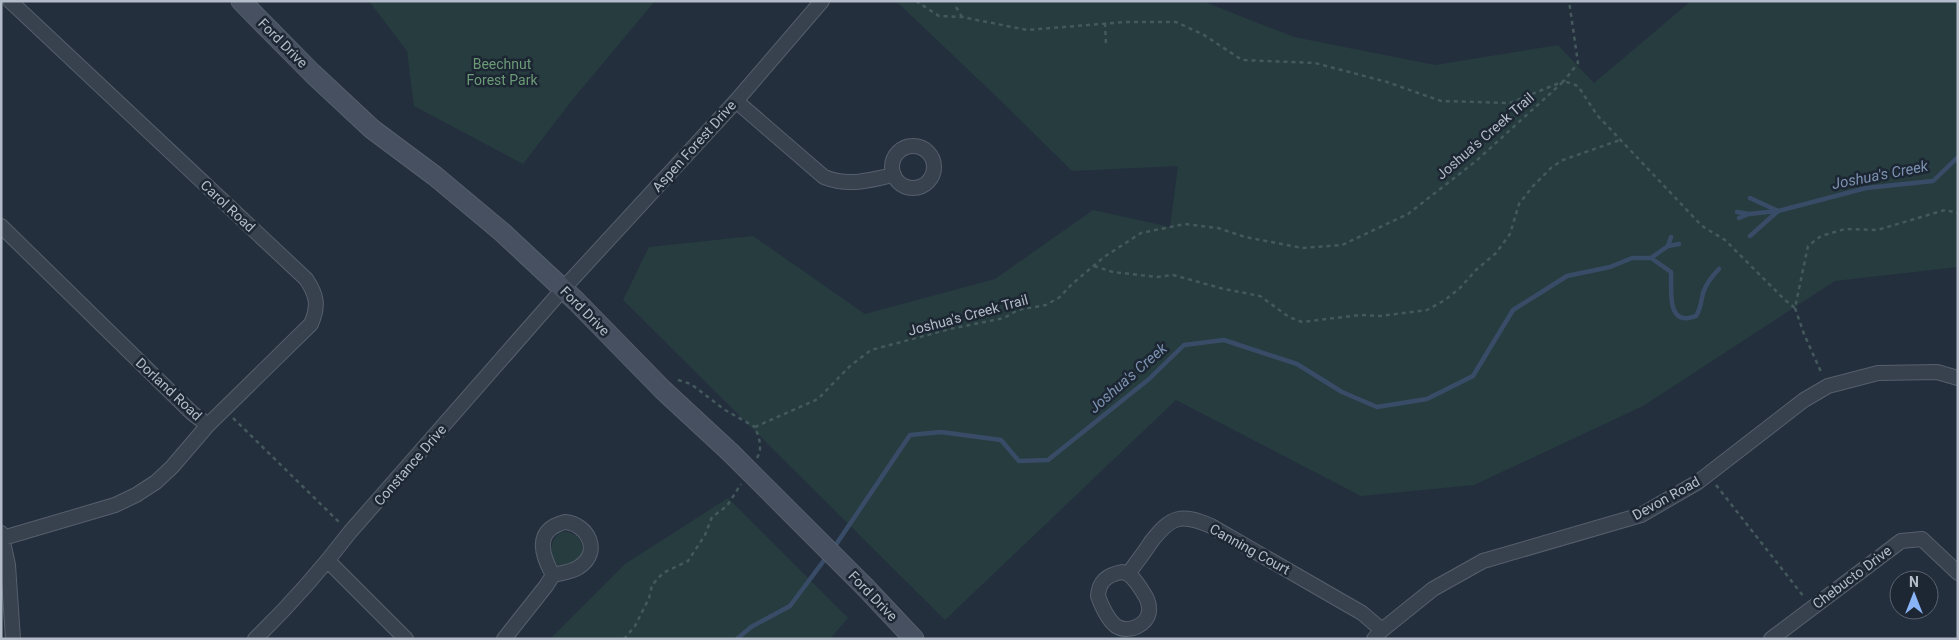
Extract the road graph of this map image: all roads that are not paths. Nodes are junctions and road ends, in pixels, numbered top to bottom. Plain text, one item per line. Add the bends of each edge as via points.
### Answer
1 (10, 1) edge
2 (241, 1) edge
3 (822, 1) edge
4 (736, 101) junction
5 (894, 175) dead end
6 (1, 226) edge
7 (563, 289) junction
8 (1958, 378) edge
9 (208, 425) junction
10 (2, 535) edge
11 (328, 560) junction
12 (1958, 573) edge
13 (1128, 574) dead end
14 (553, 575) dead end
15 (1378, 634) edge
16 (13, 639) edge
17 (255, 639) edge
18 (406, 639) edge
19 (504, 639) edge
20 (914, 639) edge
21 (1771, 639) edge

1 - 9 street, Carol Road via 313,289 317,301 311,324
2 - 7 main road, Ford Drive via 372,128 443,182
3 - 4 street, Aspen Forest Drive
4 - 5 street via 824,177 853,183
4 - 7 street, Aspen Forest Drive
6 - 9 street, Dorland Road
7 - 11 street, Constance Drive
7 - 20 main road, Ford Drive, bridge via 663,390 732,453
8 - 15 street, Devon Road via 1937,372 1878,373 1828,386 1804,400 1708,474 1641,515 1483,561 1433,588
9 - 10 street, Dorland Road via 172,467 136,495 115,505
10 - 16 street via 8,565
11 - 17 street, Constance Drive
11 - 18 street
12 - 21 street, Chebucto Drive via 1922,538 1901,541
13 - 15 street, Canning Court via 1163,527 1173,520 1196,519 1362,613
14 - 19 street

